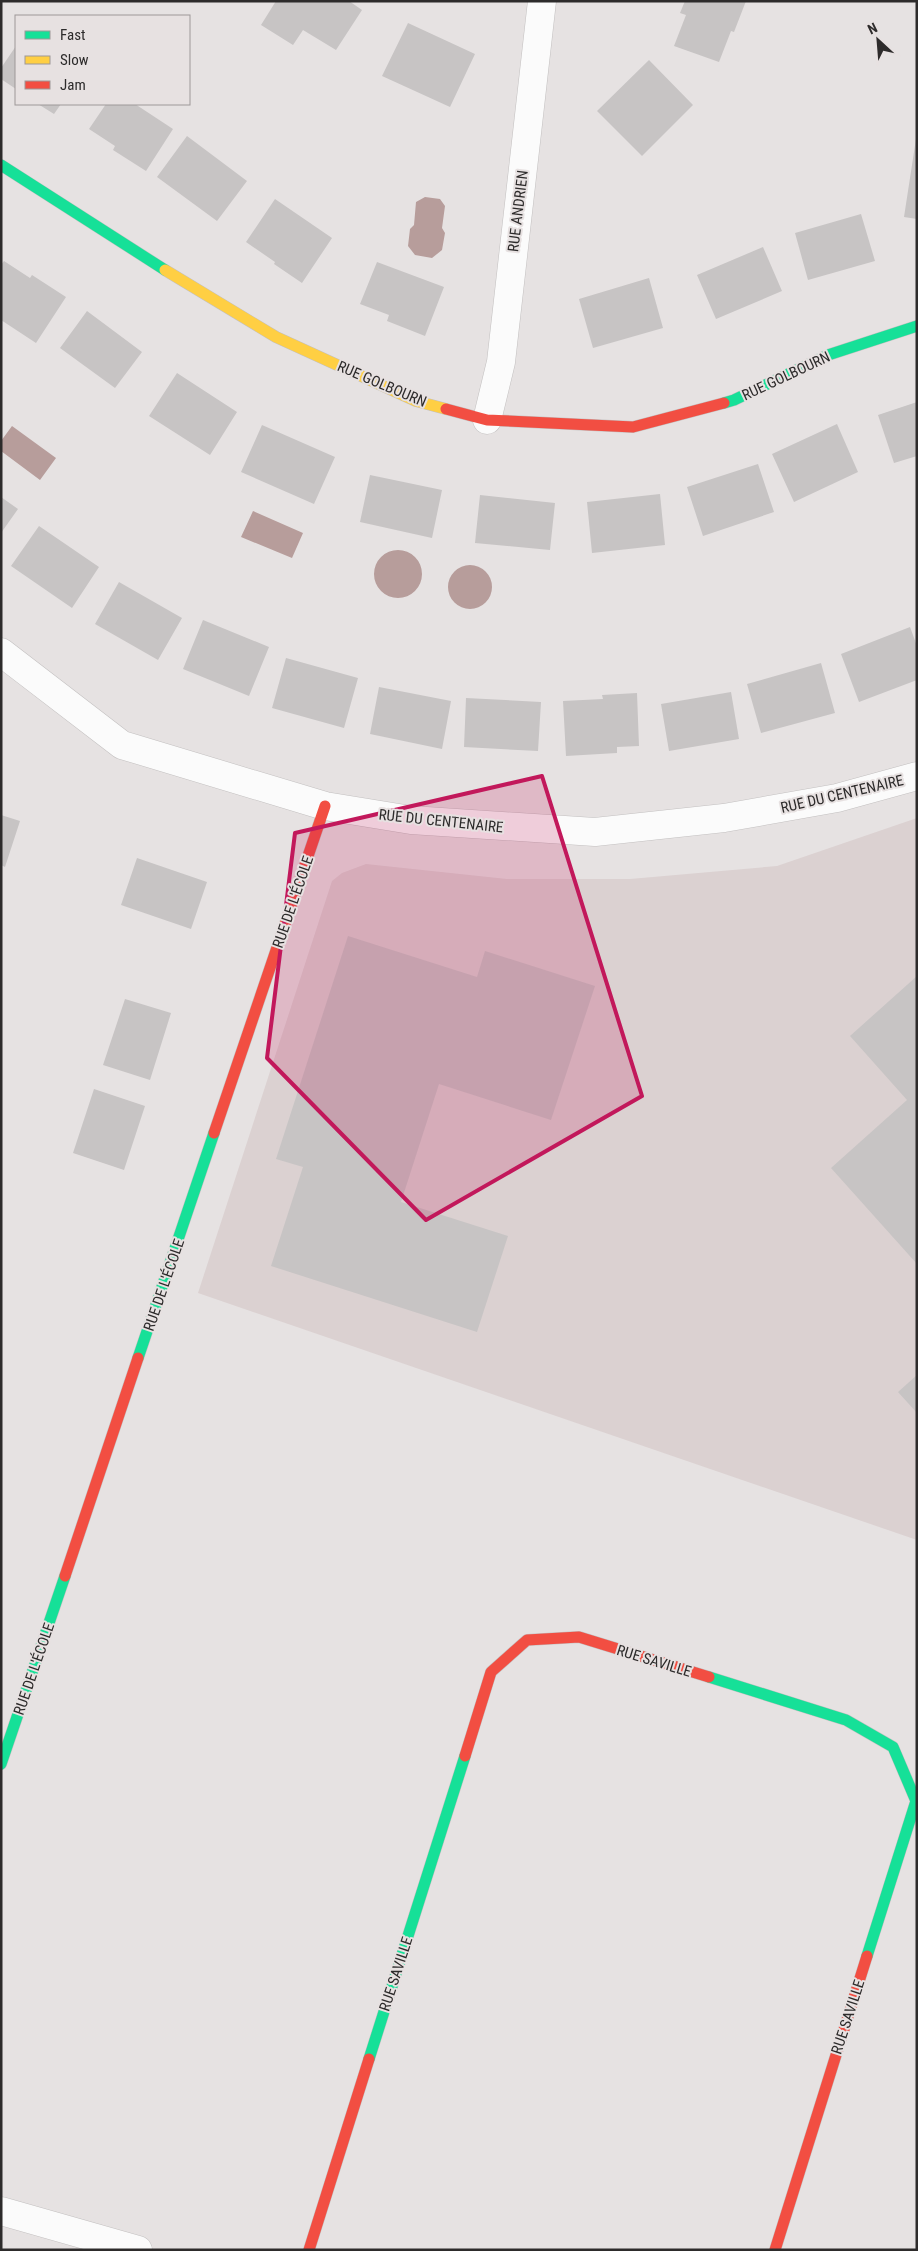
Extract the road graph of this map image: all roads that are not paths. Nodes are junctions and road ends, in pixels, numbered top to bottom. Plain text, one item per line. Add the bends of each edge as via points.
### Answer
1 (542, 1) edge
2 (1, 165) edge
3 (917, 326) edge
4 (488, 420) junction
5 (1, 652) edge
6 (917, 776) edge
7 (325, 806) junction
8 (6, 1737) edge
9 (1, 1764) edge
10 (1, 2211) edge
11 (138, 2250) edge
12 (309, 2250) edge
13 (775, 2250) edge

1 - 4 street, RUE ANDRIEN via 500,362
2 - 4 street, RUE GOLBOURN via 203,295 276,337 416,401
3 - 4 street, RUE GOLBOURN via 828,355 734,400 633,427
5 - 7 street, RUE DU CENTENAIRE via 122,745
6 - 7 street, RUE DU CENTENAIRE via 837,798 734,816 596,832 411,820
7 - 8 street, RUE DE L'ÉCOLE
8 - 9 street, RUE DE L'ÉCOLE
10 - 11 street
12 - 13 street, RUE SAVILLE via 491,1672 527,1640 579,1637 846,1720 893,1747 916,1801

